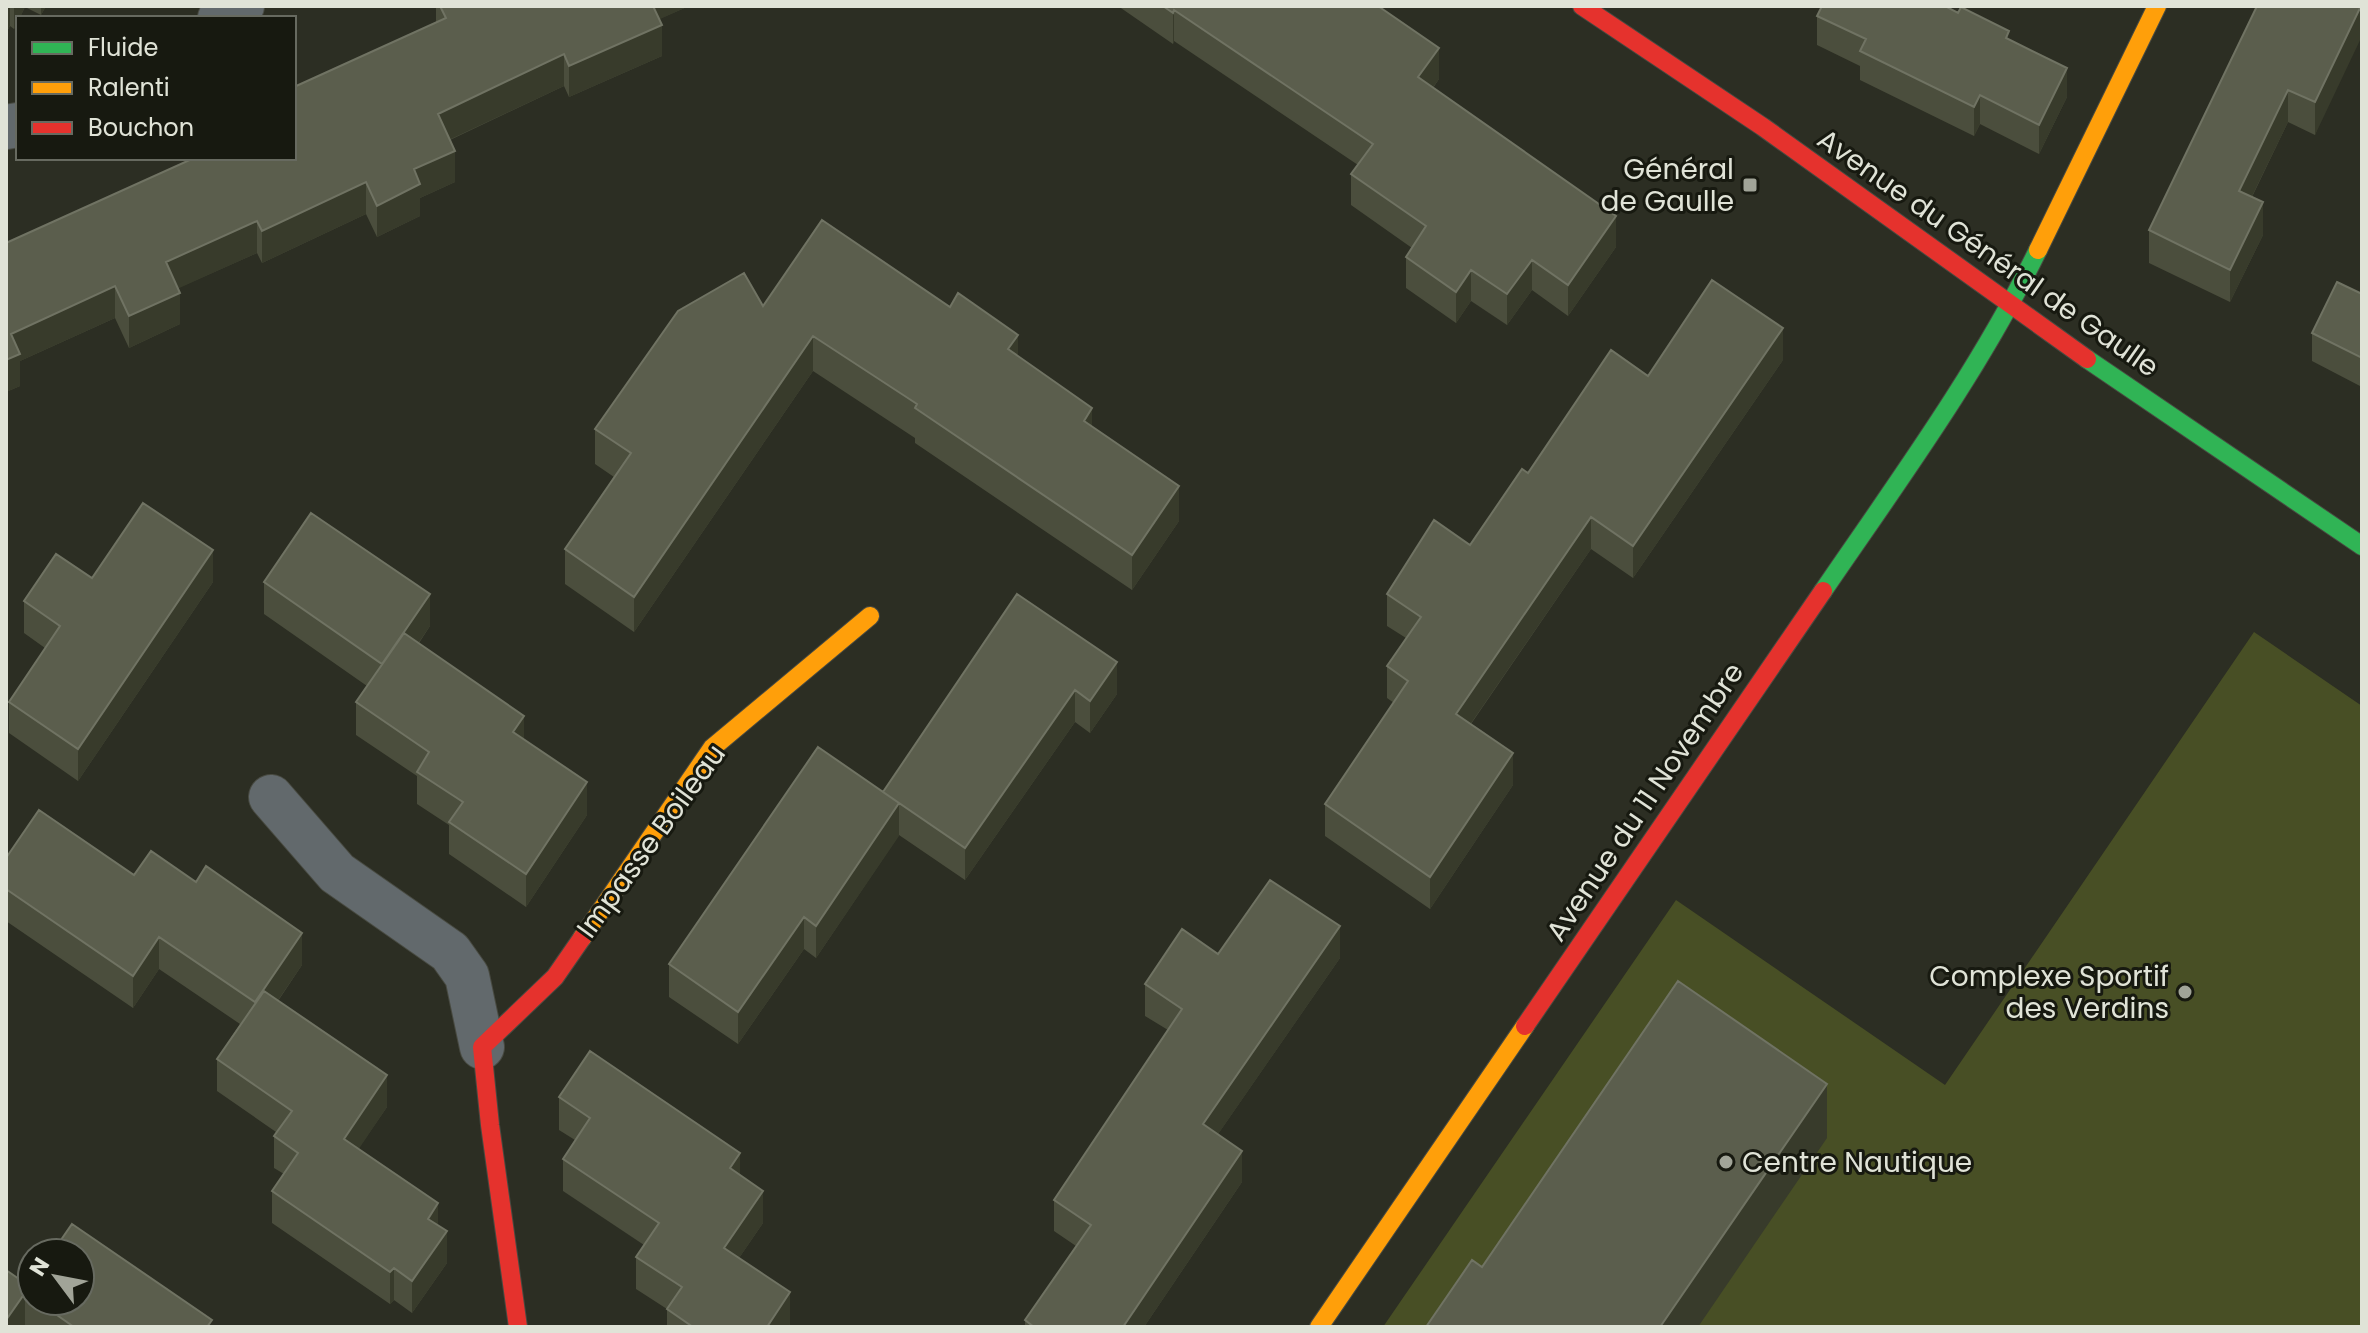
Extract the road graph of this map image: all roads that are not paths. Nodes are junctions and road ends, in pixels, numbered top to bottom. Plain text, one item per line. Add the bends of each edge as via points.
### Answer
1 (242, 6) edge
2 (1582, 6) edge
3 (2157, 6) edge
4 (224, 16) edge
5 (2011, 306) junction
6 (2362, 546) edge
7 (870, 616) dead end
8 (271, 797) dead end
9 (482, 1047) junction
10 (518, 1327) edge
11 (1319, 1327) edge

1 - 4 street
2 - 5 street, Avenue du Général de Gaulle via 1763,127
3 - 5 street, Avenue du 11 Novembre
5 - 6 street, Avenue du Général de Gaulle
5 - 11 street, Avenue du 11 Novembre via 1868,526
7 - 9 street, Impasse Boileau via 712,748 555,977
8 - 9 street via 337,873 450,952 467,976
9 - 10 street

